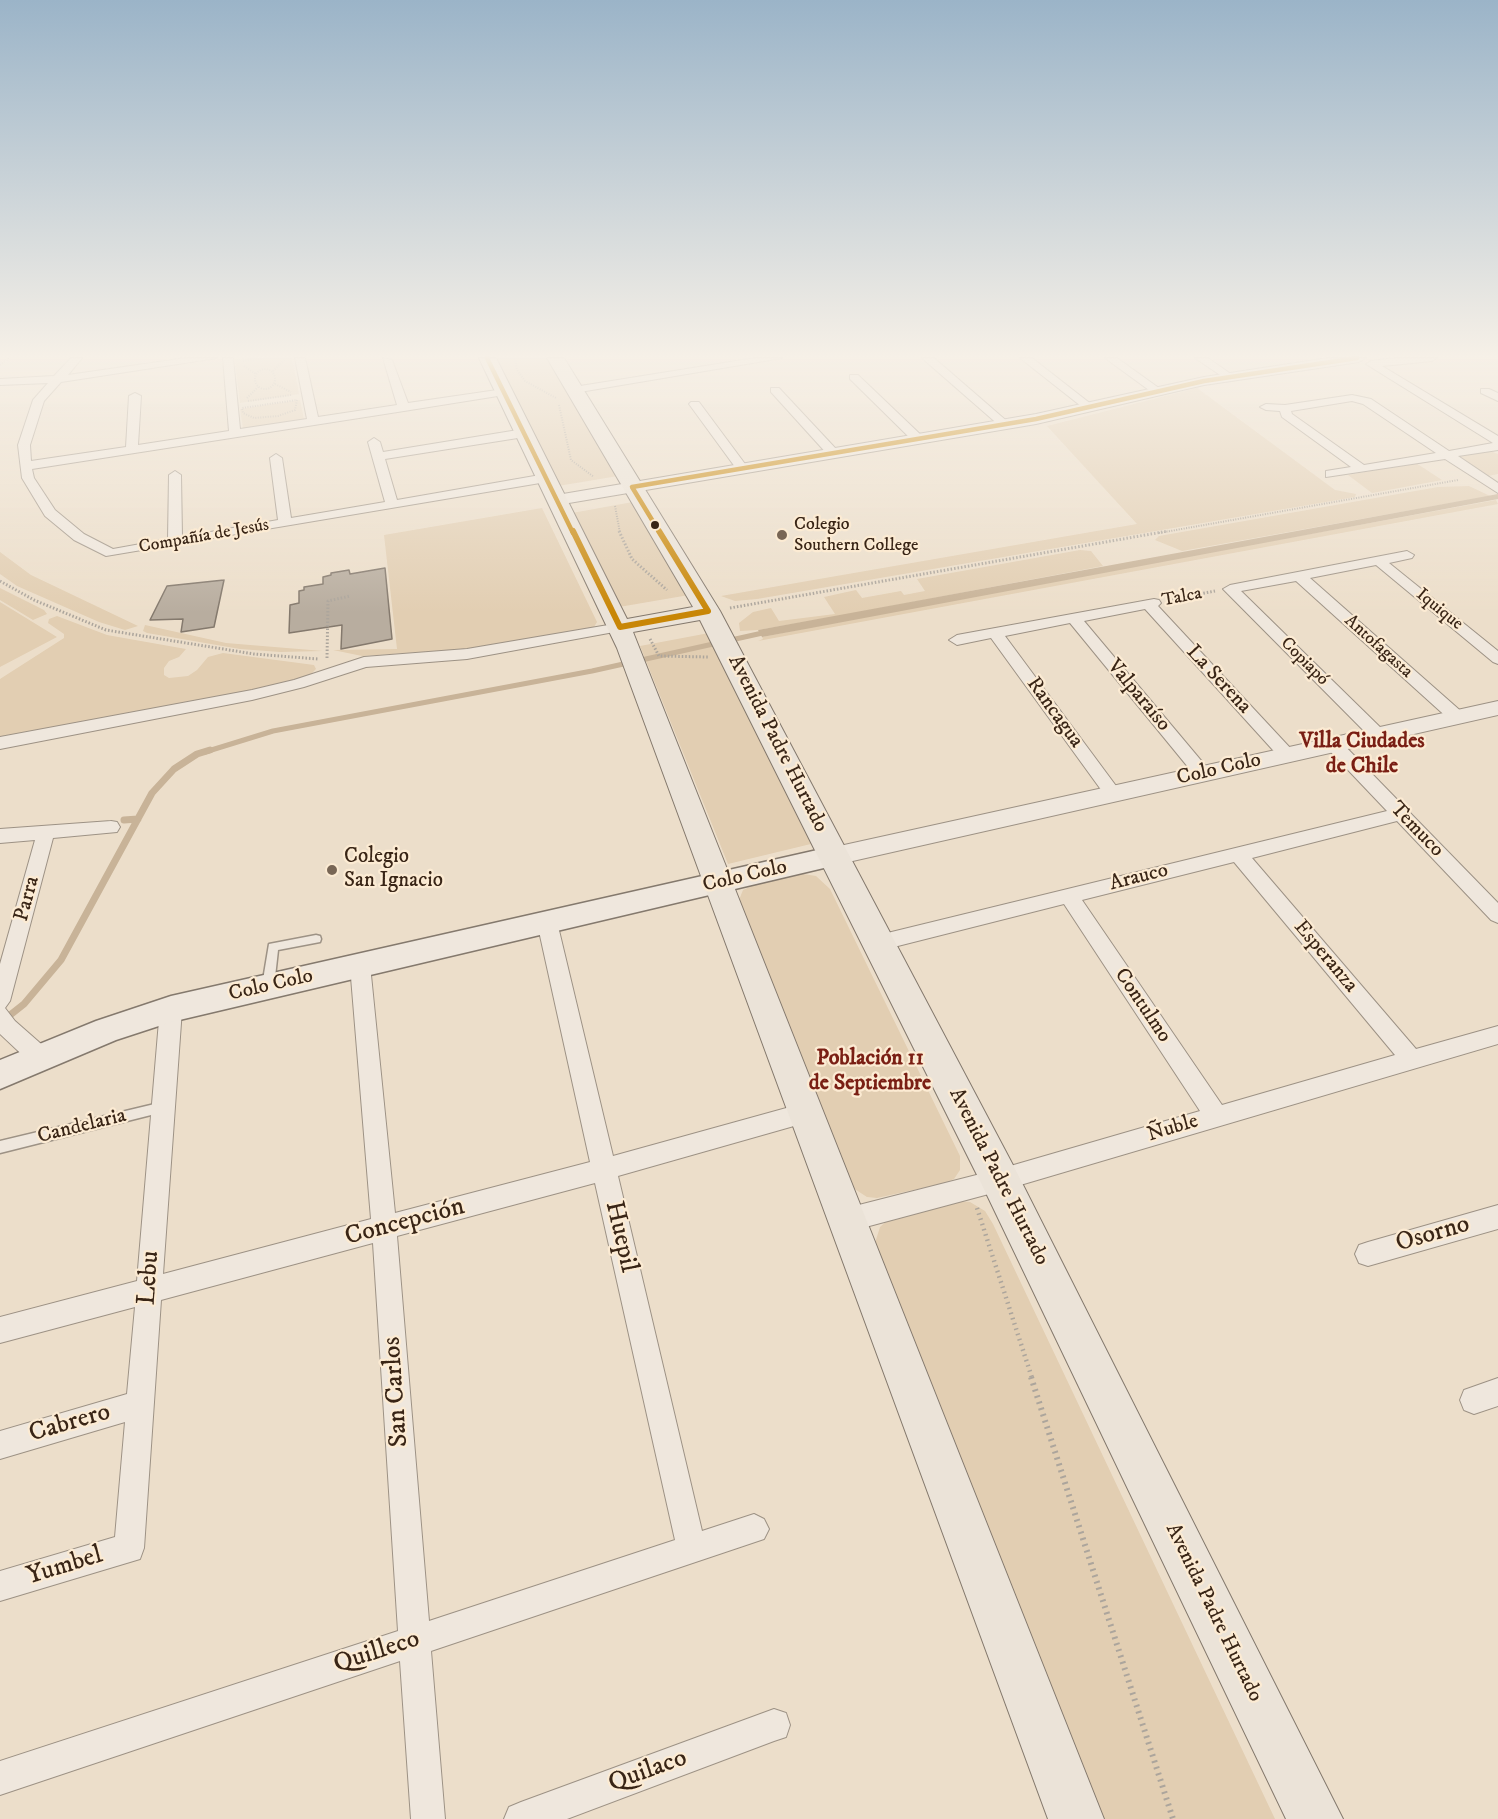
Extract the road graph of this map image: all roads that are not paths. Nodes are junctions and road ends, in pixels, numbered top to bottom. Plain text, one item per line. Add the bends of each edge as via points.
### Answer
1 (374, 442) dead end
2 (25, 443) edge
3 (132, 443) edge
4 (174, 443) edge
5 (461, 443) edge
6 (529, 443) edge
7 (599, 443) edge
8 (723, 443) edge
9 (824, 443) edge
10 (894, 443) edge
11 (1326, 443) edge
12 (1432, 443) edge
13 (1498, 443) edge
14 (132, 449) junction
15 (833, 453) junction
16 (1449, 455) junction
17 (378, 456) junction
18 (276, 458) dead end
19 (25, 466) junction
20 (742, 468) junction
21 (1362, 468) junction
22 (1330, 474) dead end
23 (175, 475) dead end
24 (546, 478) junction
25 (1498, 489) edge
26 (623, 493) junction
27 (557, 500) junction
28 (392, 504) junction
29 (285, 522) junction
30 (176, 542) junction
31 (1407, 555) dead end
32 (1379, 561) junction
33 (1299, 576) junction
34 (1230, 589) joint
35 (1151, 604) joint
36 (695, 613) junction
37 (1074, 618) junction
38 (630, 625) junction
39 (995, 633) junction
40 (957, 640) dead end
41 (1498, 659) edge
42 (1498, 708) edge
43 (1457, 717) junction
44 (1378, 735) junction
45 (0, 743) edge
46 (1334, 745) junction
47 (1287, 755) junction
48 (1203, 774) junction
49 (1113, 794) junction
50 (1401, 814) junction
51 (111, 827) dead end
52 (46, 832) junction
53 (0, 836) edge
54 (1238, 854) junction
55 (835, 856) junction
56 (719, 884) junction
57 (1068, 895) junction
58 (1498, 915) edge
59 (547, 922) junction
60 (316, 939) dead end
61 (878, 943) junction
62 (360, 965) junction
63 (268, 987) junction
64 (0, 1001) edge
65 (171, 1009) junction
66 (2, 1019) edge
67 (1498, 1035) edge
68 (40, 1057) junction
69 (1412, 1060) junction
70 (0, 1075) edge
71 (163, 1107) junction
72 (808, 1112) junction
73 (1216, 1116) junction
74 (0, 1147) edge
75 (604, 1169) junction
76 (985, 1184) junction
77 (1498, 1216) edge
78 (847, 1220) junction
79 (384, 1228) junction
80 (1368, 1254) dead end
81 (149, 1290) junction
82 (0, 1330) edge
83 (140, 1404) junction
84 (0, 1444) edge
85 (754, 1528) dead end
86 (129, 1548) joint
87 (692, 1551) junction
88 (0, 1586) edge
89 (416, 1640) junction
90 (774, 1725) dead end
91 (0, 1778) edge
92 (428, 1819) edge
93 (521, 1819) edge
94 (1076, 1819) edge
95 (1315, 1819) edge

1 - 17 street
2 - 19 street, Compañía de Jesús
3 - 14 street
4 - 14 street
5 - 17 street
6 - 24 main road
7 - 26 main road, Avenida Padre Hurtado
8 - 20 street
9 - 15 street
10 - 15 street
11 - 21 street
12 - 16 street
13 - 16 street
14 - 19 street
15 - 20 street
16 - 21 street
16 - 25 street
17 - 28 street
18 - 29 street
19 - 30 street, Compañía de Jesús via 50,513 91,545 111,553
20 - 26 street
21 - 22 street
23 - 30 street
24 - 27 main road
24 - 28 street, Compañía de Jesús
26 - 27 street
26 - 36 main road, Avenida Padre Hurtado
27 - 38 main road
28 - 29 street, Compañía de Jesús
29 - 30 street, Compañía de Jesús
31 - 32 street, Talca
32 - 33 street, Talca
32 - 41 street, Iquique
33 - 34 street, Talca
33 - 43 street, Antofagasta
34 - 44 street, Copiapó
35 - 37 street, Talca
35 - 47 street, La Serena
36 - 38 main road
36 - 55 main road, Avenida Padre Hurtado
37 - 39 street, Talca
37 - 48 street, Valparaíso
38 - 45 street via 489,651 364,662 252,695
38 - 56 main road via 634,660
39 - 40 street, Talca
39 - 49 street, Rancagua
42 - 43 street, Colo Colo
43 - 44 street, Colo Colo
44 - 46 street, Colo Colo
46 - 47 street, Colo Colo
46 - 50 street, Temuco
47 - 48 street, Colo Colo
48 - 49 street, Colo Colo
49 - 55 street, Colo Colo
50 - 54 street, Arauco
50 - 58 street, Temuco
51 - 52 street
52 - 53 street
52 - 64 street, Parra
54 - 57 street, Arauco
54 - 69 street, Esperanza
55 - 56 main road, Colo Colo
55 - 61 main road, Avenida Padre Hurtado
56 - 59 main road, Colo Colo
56 - 72 main road
57 - 61 street, Arauco
57 - 73 street, Contulmo
59 - 62 main road, Colo Colo
59 - 75 street, Huepil
60 - 63 lane via 273,946
61 - 76 main road, Avenida Padre Hurtado
62 - 63 main road, Colo Colo
62 - 79 street, San Carlos
63 - 65 main road, Colo Colo
65 - 68 main road, Colo Colo
65 - 71 street, Lebu
66 - 68 street
67 - 69 street, Ñuble
68 - 70 main road, Colo Colo
69 - 73 street, Ñuble
71 - 74 lane, Candelaria
71 - 81 street, Lebu
72 - 75 street, Concepción
72 - 78 main road
73 - 76 street, Ñuble
75 - 79 street, Concepción
75 - 87 street, Huepil
76 - 78 street, Ñuble
76 - 95 main road, Avenida Padre Hurtado
77 - 80 street, Osorno
78 - 94 main road
79 - 81 street, Concepción
79 - 89 street, San Carlos
81 - 82 street, Concepción
81 - 83 street, Lebu
83 - 84 street, Cabrero
83 - 86 street, Lebu
85 - 87 street, Quilleco
86 - 88 street, Yumbel
87 - 89 street, Quilleco
89 - 91 street, Quilleco
89 - 92 street, San Carlos
90 - 93 street, Quilaco

